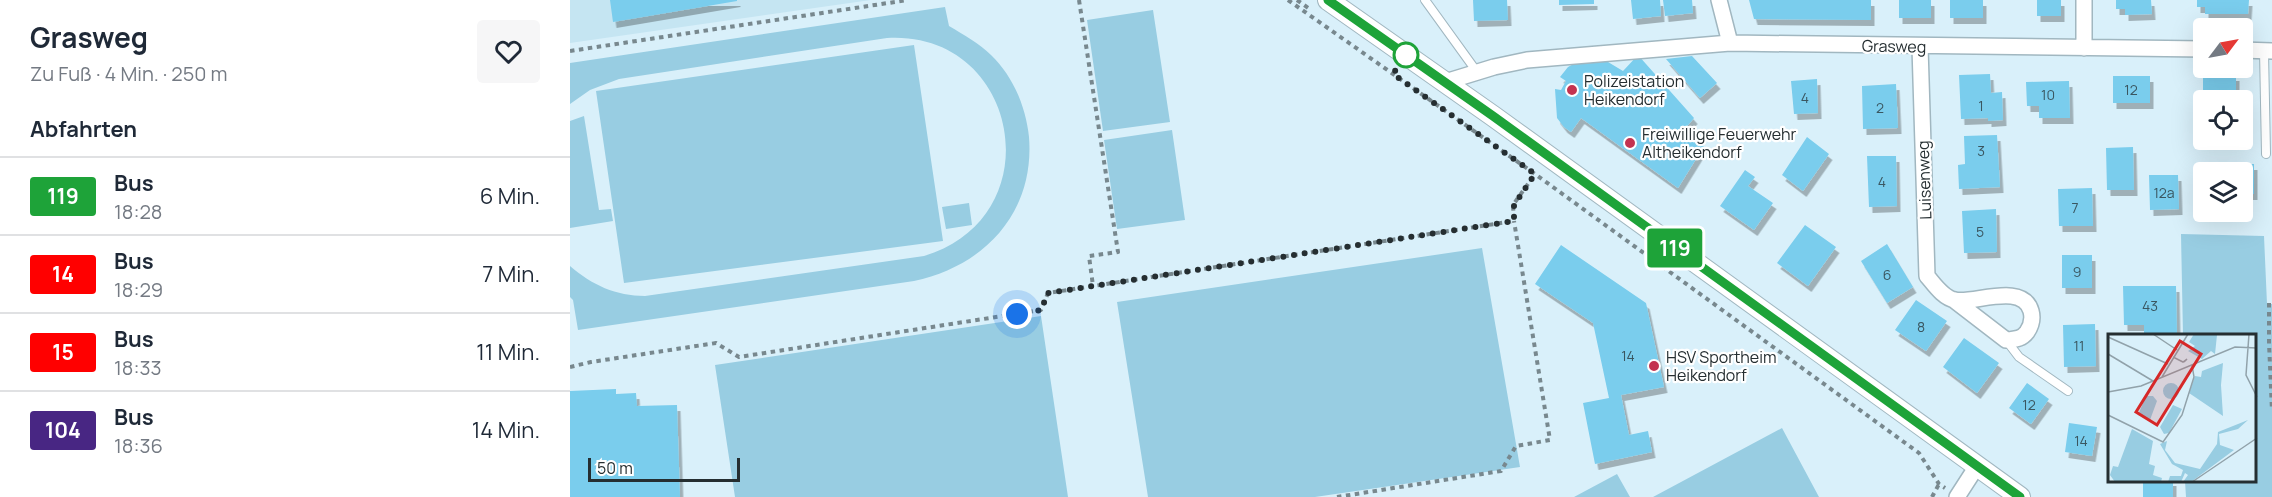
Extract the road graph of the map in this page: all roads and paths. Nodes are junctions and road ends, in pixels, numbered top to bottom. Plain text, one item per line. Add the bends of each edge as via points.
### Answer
1 (908, 0) edge
2 (1080, 0) edge
3 (1288, 0) edge
4 (1328, 0) edge
5 (1425, 0) edge
6 (1719, 0) edge
7 (2084, 0) edge
8 (1730, 43) junction
9 (1920, 47) junction
10 (2084, 48) junction
11 (2193, 49) edge
12 (2253, 50) edge
13 (570, 51) edge
14 (2268, 51) edge
15 (1477, 73) junction
16 (1444, 82) junction
17 (2266, 154) dead end
18 (1535, 174) junction
19 (1514, 221) junction
20 (1093, 286) junction
21 (1954, 300) junction
22 (2269, 303) dead end
23 (2006, 340) junction
24 (570, 367) edge
25 (2272, 386) edge
26 (2068, 391) dead end
27 (2272, 411) edge
28 (1977, 466) junction
29 (1939, 484) junction
30 (1952, 494) edge
31 (1337, 497) edge
32 (1932, 497) edge
33 (2020, 497) edge

1 - 13 path
2 - 20 path via 1118,252 1089,256
3 - 18 path
4 - 16 street
5 - 15 lane
6 - 8 street
7 - 10 street
8 - 9 street, Grasweg
8 - 15 street, Grasweg via 1527,60
9 - 10 street, Grasweg
9 - 21 street, Luisenweg via 1927,276
10 - 11 street, Grasweg
12 - 14 street
14 - 17 lane
15 - 16 street, Grasweg
16 - 28 street
18 - 19 path via 1514,205
18 - 29 path via 1919,453
19 - 20 path
19 - 31 path via 1550,440 1516,446 1501,471
20 - 24 path via 1048,293 1041,310 867,338 739,357 716,343
21 - 23 street, Luisenweg
21 - 23 street via 2012,295 2024,300 2031,309 2032,321 2019,339
22 - 25 path
23 - 26 lane via 2019,357
25 - 27 path
28 - 30 street
28 - 33 street
29 - 30 path
29 - 32 path

